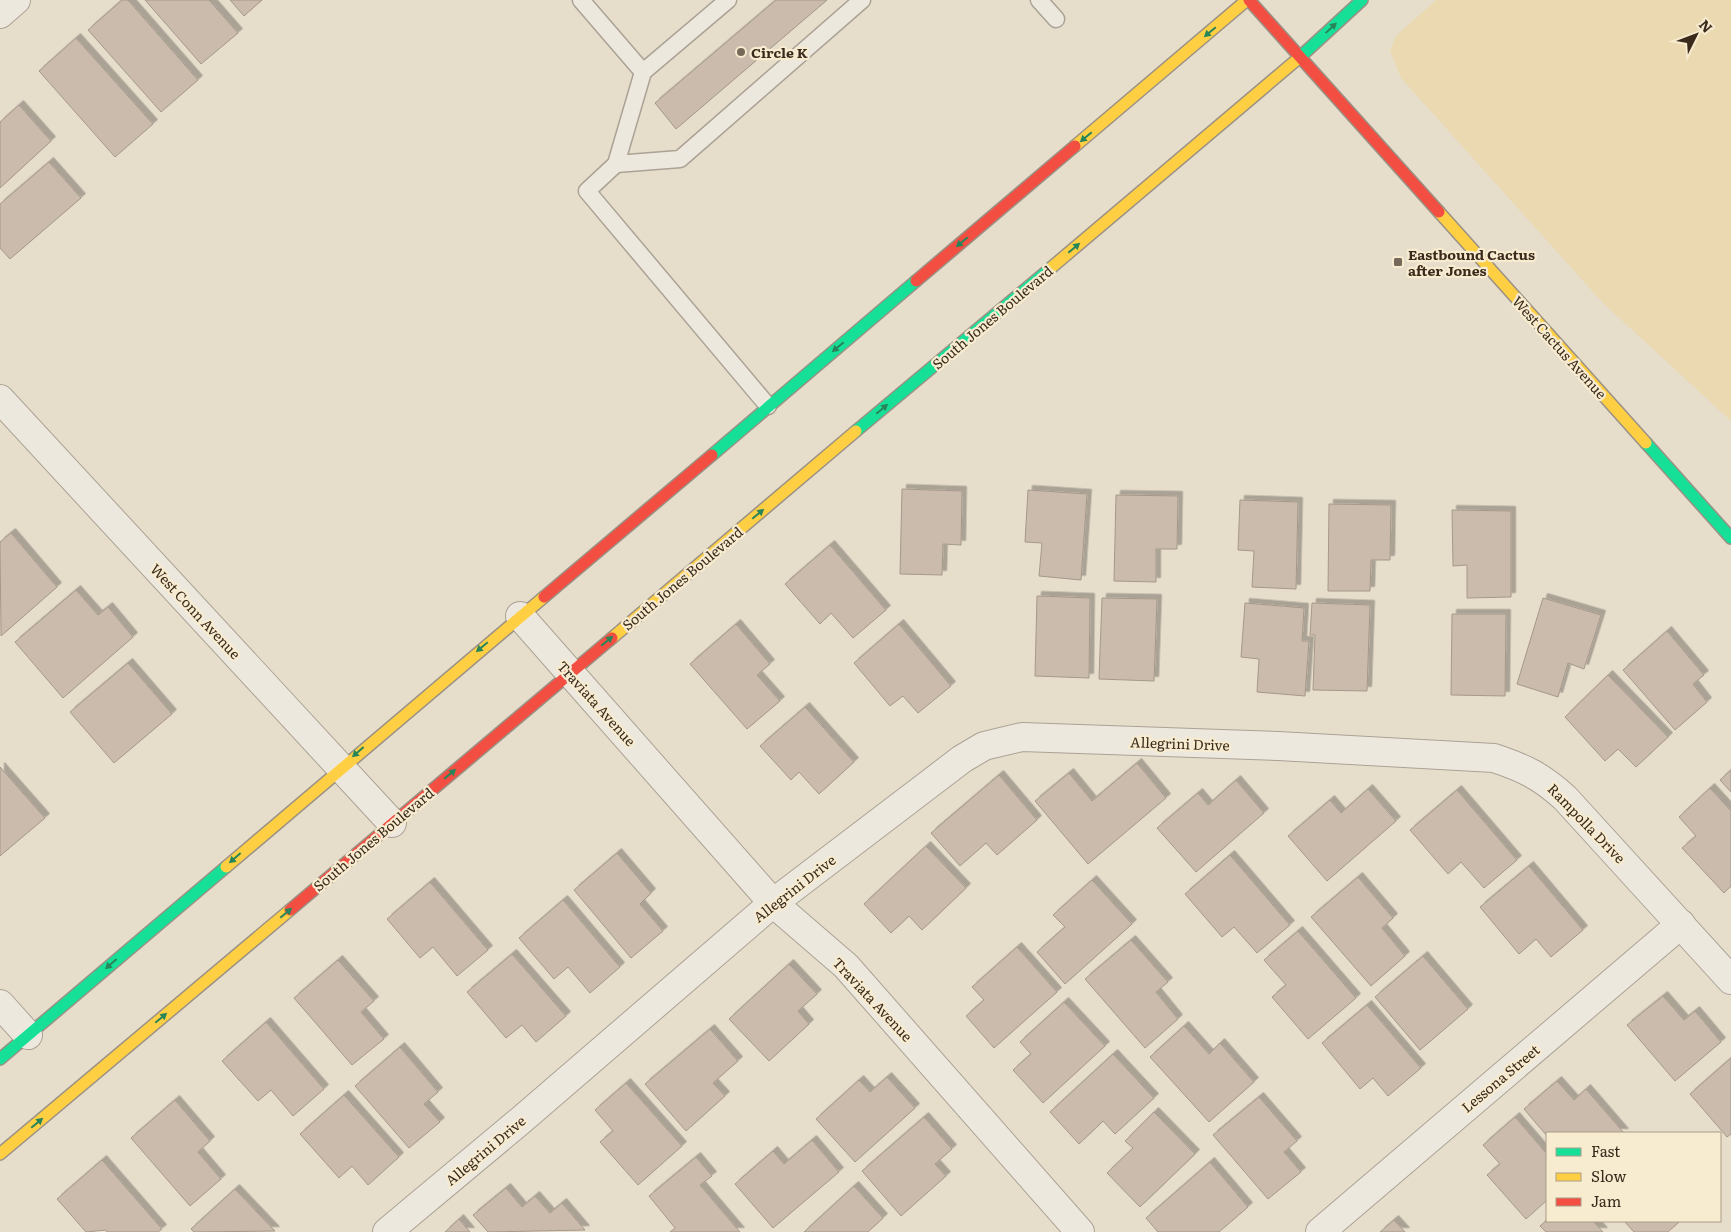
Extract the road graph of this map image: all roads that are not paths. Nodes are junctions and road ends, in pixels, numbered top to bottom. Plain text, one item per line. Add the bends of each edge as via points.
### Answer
1 (16, 0) edge
2 (581, 0) edge
3 (728, 0) edge
4 (862, 0) edge
5 (1039, 0) edge
6 (1248, 0) edge
7 (1362, 0) edge
8 (0, 14) edge
9 (1056, 19) dead end
10 (1300, 57) junction
11 (643, 72) junction
12 (616, 164) junction
13 (0, 399) edge
14 (768, 406) junction
15 (1731, 538) edge
16 (520, 616) junction
17 (570, 673) junction
18 (1278, 746) joint
19 (340, 768) junction
20 (392, 824) junction
21 (773, 903) junction
22 (1681, 924) junction
23 (1731, 980) edge
24 (0, 1004) edge
25 (28, 1035) junction
26 (0, 1059) edge
27 (0, 1154) edge
28 (387, 1232) edge
29 (1080, 1232) edge
30 (1320, 1232) edge

1 - 8 street
2 - 11 lane
3 - 11 lane
4 - 12 lane via 680,159
5 - 9 lane
6 - 10 main road, West Cactus Avenue
6 -> 14 main road
10 -> 7 main road, South Jones Boulevard
10 - 15 main road, West Cactus Avenue
17 -> 10 main road, South Jones Boulevard
11 - 12 lane
12 - 14 lane via 587,191
13 - 19 street, West Conn Avenue
14 - 16 main road
16 - 17 street, Traviata Avenue
16 -> 19 main road
20 -> 17 main road, South Jones Boulevard
17 - 21 street, Traviata Avenue
18 - 21 street, Allegrini Drive via 1022,737 984,746 962,759
18 - 22 street, Rampolla Drive via 1494,758 1519,767 1544,779 1565,798
19 - 20 street, West Conn Avenue
19 -> 25 main road
27 -> 20 main road, South Jones Boulevard
21 - 28 street, Allegrini Drive
21 - 29 street, Traviata Avenue via 846,966
22 - 23 street, Rampolla Drive
22 - 30 street, Lessona Street
24 - 25 street
25 - 26 main road

